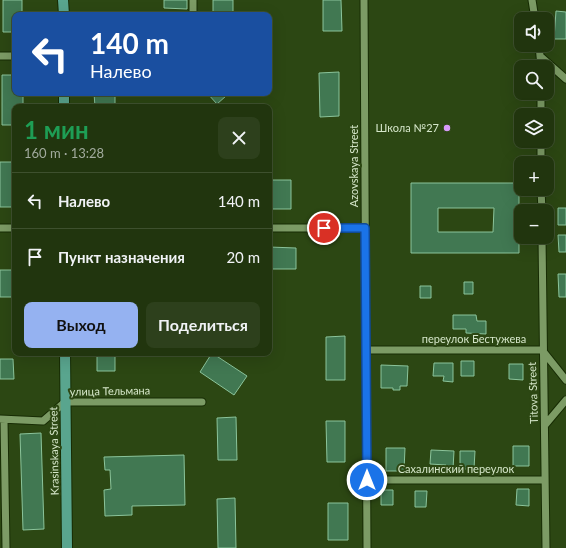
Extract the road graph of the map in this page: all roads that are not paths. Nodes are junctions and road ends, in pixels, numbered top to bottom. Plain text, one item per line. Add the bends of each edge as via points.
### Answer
1 (63, 0) edge
2 (193, 0) edge
3 (364, 0) edge
4 (532, 0) edge
5 (64, 12) edge
6 (193, 12) edge
7 (534, 12) edge
8 (540, 52) edge
9 (0, 56) edge
10 (12, 56) edge
11 (540, 57) junction
12 (540, 60) edge
13 (566, 79) edge
14 (0, 228) edge
15 (12, 228) edge
16 (272, 228) edge
17 (365, 228) junction
18 (542, 244) edge
19 (367, 350) junction
20 (542, 350) junction
21 (65, 356) edge
22 (566, 380) edge
23 (566, 400) edge
24 (65, 402) junction
25 (202, 402) dead end
26 (2, 419) edge
27 (544, 425) junction
28 (367, 480) junction
29 (545, 480) junction
30 (6, 548) edge
31 (67, 548) edge
32 (367, 548) edge
33 (546, 548) edge

1 - 5 main road
2 - 6 street
3 - 17 street, Azovskaya Street
4 - 7 street
8 - 11 street
9 - 10 street
11 - 12 street
11 - 13 street
14 - 15 street
16 - 17 street
17 - 19 street, Azovskaya Street
18 - 20 street, Titova Street
19 - 20 street, переулок Бестужева
19 - 28 street, Azovskaya Street
20 - 22 street
20 - 27 street, Titova Street
21 - 24 main road, Krasinskaya Street
23 - 27 street
24 - 25 street, улица Тельмана
24 - 26 street, улица Тельмана via 43,421
24 - 31 main road, Krasinskaya Street
26 - 30 street
27 - 29 street, Titova Street
28 - 29 street, Сахалинский переулок
28 - 32 street, Azovskaya Street
29 - 33 street, Titova Street

